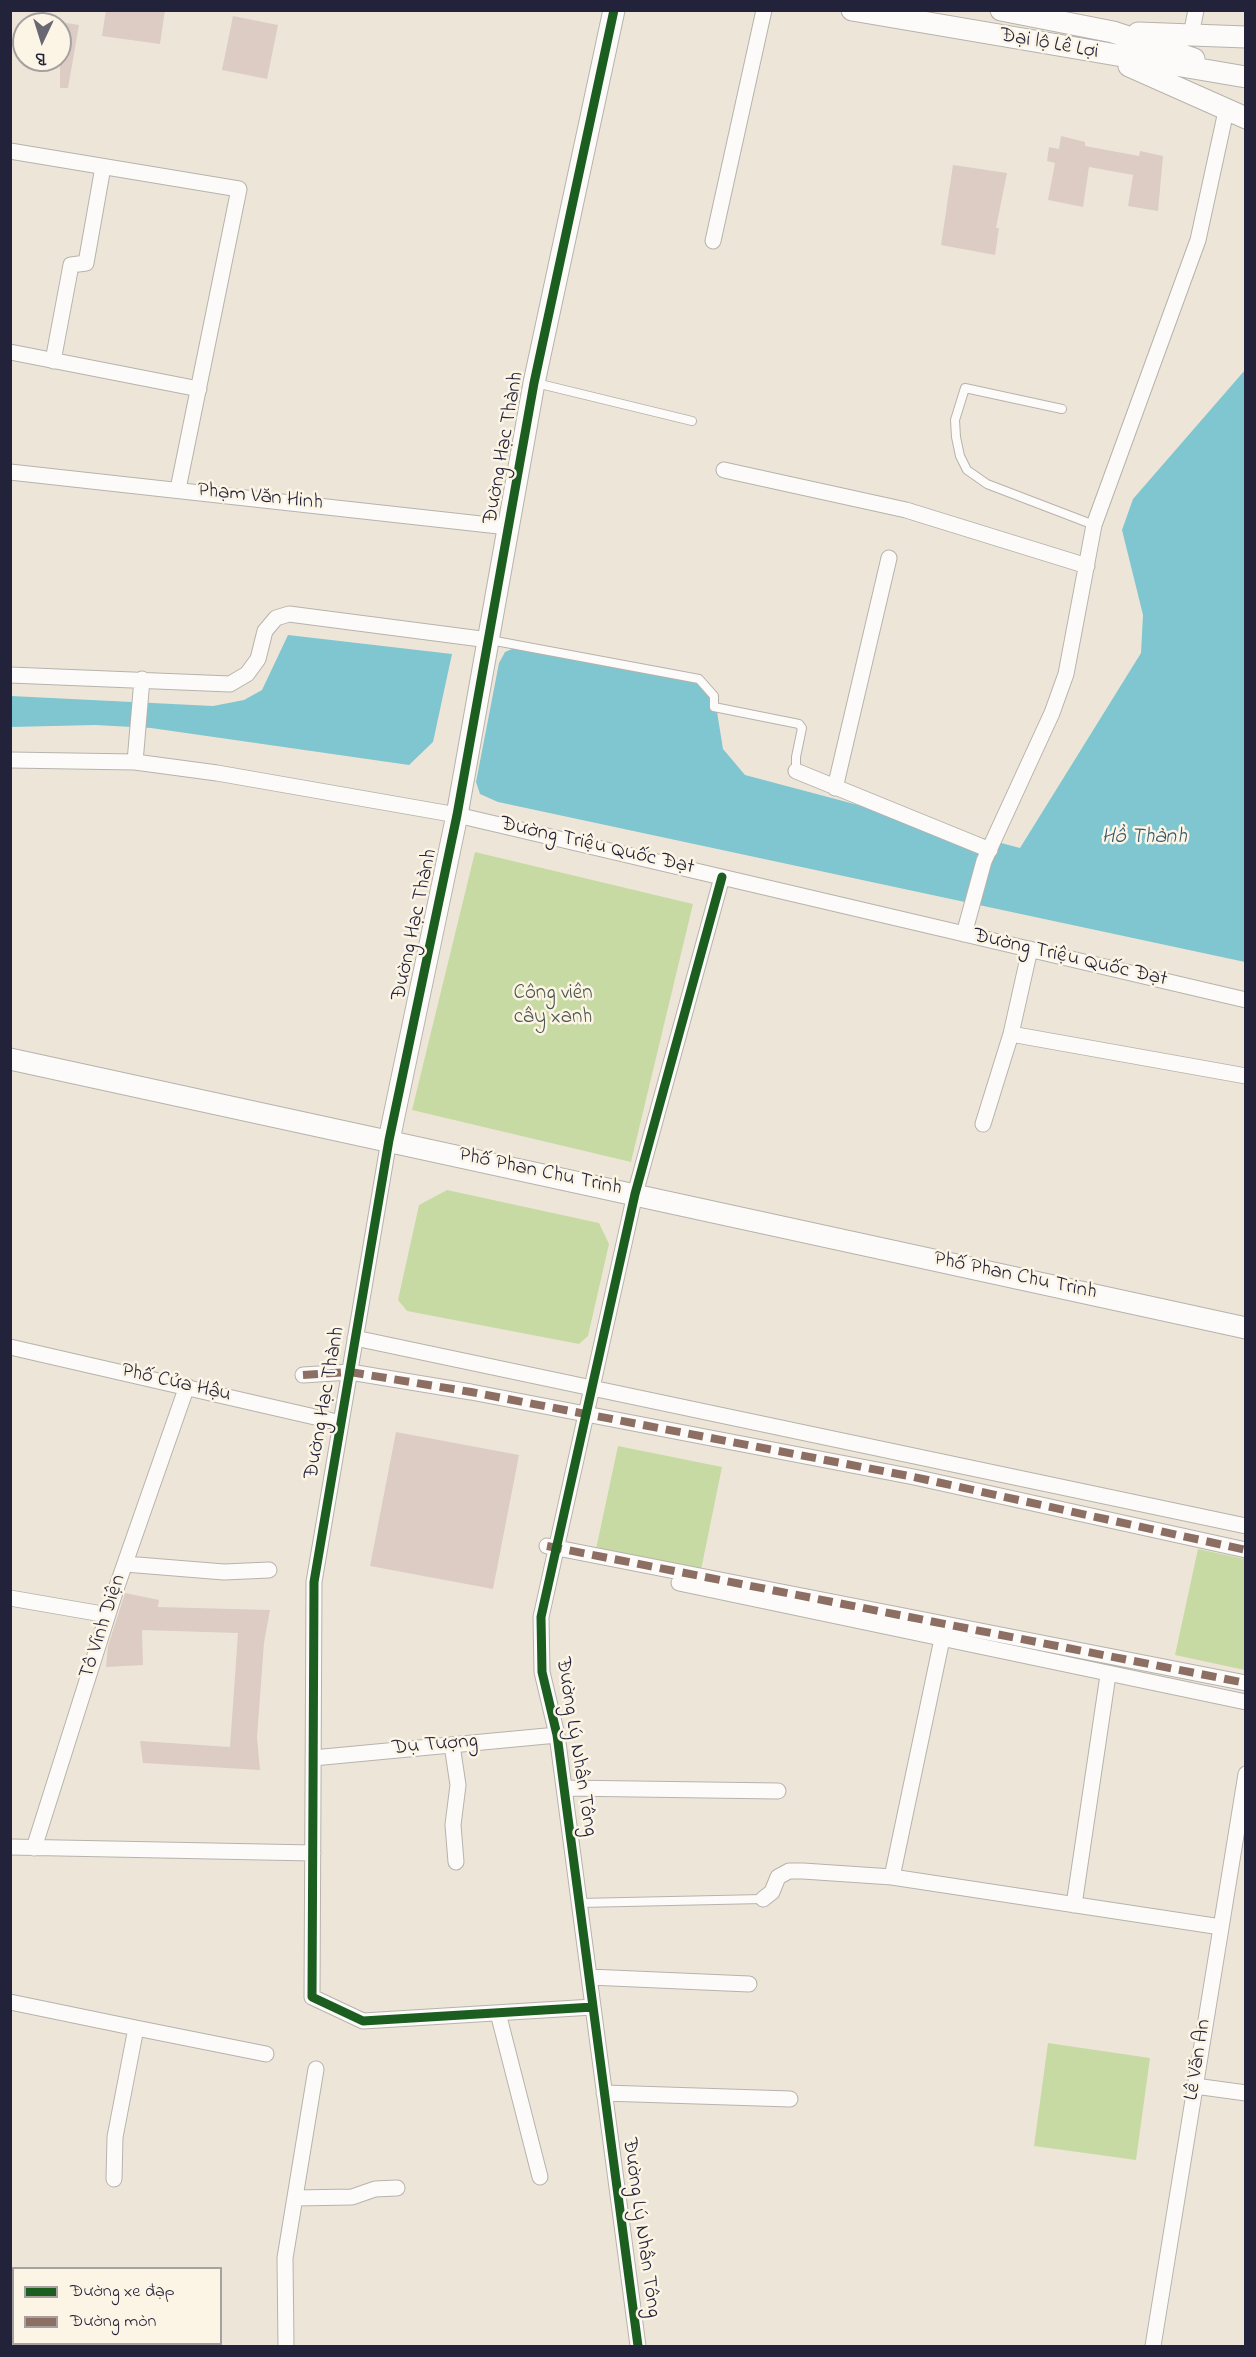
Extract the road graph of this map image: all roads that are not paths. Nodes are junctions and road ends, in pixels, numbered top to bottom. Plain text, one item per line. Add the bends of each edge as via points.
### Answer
1 (614, 10) edge
2 (764, 10) edge
3 (852, 10) edge
4 (1001, 10) edge
5 (1196, 10) edge
6 (1113, 32) junction
7 (1191, 34) junction
8 (1245, 37) edge
9 (1106, 56) junction
10 (1245, 76) edge
11 (1236, 115) edge
12 (10, 151) edge
13 (103, 167) junction
14 (713, 241) dead end
15 (10, 352) edge
16 (53, 361) junction
17 (534, 382) junction
18 (199, 389) junction
19 (1062, 409) dead end
20 (692, 421) dead end
21 (724, 470) dead end
22 (10, 472) edge
23 (177, 489) junction
24 (1094, 525) junction
25 (508, 526) junction
26 (889, 558) dead end
27 (1087, 566) junction
28 (489, 640) junction
29 (10, 675) edge
30 (142, 679) junction
31 (10, 759) edge
32 (135, 762) junction
33 (796, 771) joint
34 (835, 788) junction
35 (457, 815) junction
36 (987, 855) junction
37 (722, 877) junction
38 (964, 934) junction
39 (1030, 949) junction
40 (1245, 1000) edge
41 (1011, 1034) junction
42 (10, 1059) edge
43 (1245, 1076) edge
44 (983, 1124) dead end
45 (389, 1140) junction
46 (635, 1194) junction
47 (1245, 1328) edge
48 (355, 1338) junction
49 (10, 1347) edge
50 (350, 1372) junction
51 (303, 1375) dead end
52 (187, 1386) junction
53 (592, 1388) junction
54 (588, 1416) junction
55 (341, 1423) junction
56 (1245, 1526) edge
57 (553, 1550) junction
58 (1245, 1550) edge
59 (125, 1563) junction
60 (269, 1570) dead end
61 (10, 1598) edge
62 (108, 1615) junction
63 (942, 1639) junction
64 (1108, 1675) junction
65 (1245, 1683) edge
66 (1245, 1702) edge
67 (557, 1735) junction
68 (452, 1745) junction
69 (313, 1758) junction
70 (1245, 1774) edge
71 (564, 1788) junction
72 (778, 1791) dead end
73 (10, 1847) edge
74 (33, 1848) junction
75 (313, 1853) junction
76 (456, 1862) dead end
77 (892, 1877) junction
78 (763, 1899) joint
79 (579, 1903) junction
80 (1074, 1905) junction
81 (1221, 1927) junction
82 (589, 1977) junction
83 (749, 1984) dead end
84 (10, 2002) edge
85 (593, 2007) junction
86 (498, 2013) junction
87 (135, 2028) junction
88 (266, 2054) dead end
89 (316, 2069) dead end
90 (1195, 2086) junction
91 (604, 2092) junction
92 (1245, 2092) edge
93 (790, 2099) dead end
94 (540, 2177) dead end
95 (114, 2179) dead end
96 (397, 2188) dead end
97 (295, 2198) junction
98 (286, 2346) edge
99 (638, 2346) edge
100 (1154, 2346) edge

1 - 17 street, Đường Hạc Thành
2 - 14 street
3 - 9 street, Đại lộ Lê Lợi
4 - 6 street, Đại lộ Lê Lợi
5 - 7 street
6 - 7 street
6 - 10 street, Đại lộ Lê Lợi
7 - 8 street
9 - 10 street, Đại lộ Lê Lợi
9 - 11 street
11 - 24 street via 1198,240
12 - 13 street
13 - 16 street via 86,263 71,265
13 - 18 street via 239,189
15 - 16 street
16 - 18 street
17 - 20 lane
17 - 25 street, Đường Hạc Thành
18 - 23 street
19 - 24 lane via 965,388 956,420 960,456 967,470 987,484
21 - 27 street via 906,510
22 - 23 street, Phạm Văn Hinh
23 - 25 street, Phạm Văn Hinh
24 - 27 street
25 - 28 street, Đường Hạc Thành
26 - 34 street
27 - 36 street via 1066,674
28 - 30 street via 288,614 276,618 265,631 258,659 247,674 230,684
28 - 33 lane via 699,679 714,696 714,707 799,724
28 - 35 street, Đường Hạc Thành
29 - 30 street
30 - 32 street
31 - 32 street, Đường Triệu Quốc Đạt
32 - 35 street, Đường Triệu Quốc Đạt
33 - 34 street
34 - 36 street
35 - 37 street, Đường Triệu Quốc Đạt
35 - 45 street, Đường Hạc Thành
36 - 38 street
37 - 38 street, Đường Triệu Quốc Đạt
37 - 46 street, Đường Lý Nhân Tông
38 - 39 street, Đường Triệu Quốc Đạt
39 - 40 street, Đường Triệu Quốc Đạt
39 - 41 street
41 - 43 street
41 - 44 street
42 - 45 street, Phố Phan Chu Trinh
45 - 46 street, Phố Phan Chu Trinh
45 - 48 street, Đường Hạc Thành
46 - 47 street, Phố Phan Chu Trinh
46 - 53 street, Đường Lý Nhân Tông
48 - 50 street, Đường Hạc Thành
48 - 53 street
49 - 52 street, Phố Cửa Hậu
50 - 51 street
50 - 54 street
50 - 55 street, Đường Hạc Thành
52 - 55 street, Phố Cửa Hậu
52 - 59 street, Tô Vĩnh Diện
53 - 54 street, Đường Lý Nhân Tông
53 - 56 street
54 - 57 street, Đường Lý Nhân Tông
54 - 58 street via 914,1477
55 - 69 street, Đường Hạc Thành via 314,1582
57 - 63 street
57 - 65 street
57 - 67 street, Đường Lý Nhân Tông via 541,1617 542,1672
59 - 60 street via 224,1572
59 - 62 street, Tô Vĩnh Diện
61 - 62 street
62 - 74 street, Tô Vĩnh Diện
63 - 64 street
63 - 77 street
64 - 66 street
64 - 80 street
67 - 68 street, Dụ Tượng
67 - 71 street, Đường Lý Nhân Tông
68 - 69 street, Dụ Tượng
68 - 76 street via 458,1785 453,1825
69 - 75 street, Đường Hạc Thành
70 - 81 street, Lê Văn An
71 - 72 street
71 - 79 street, Đường Lý Nhân Tông
73 - 74 street
74 - 75 street
75 - 86 street, Đường Hạc Thành via 312,1997 363,2021
77 - 78 street via 789,1871 778,1877 772,1892
77 - 80 street
78 - 79 lane
79 - 82 street, Đường Lý Nhân Tông
80 - 81 street
81 - 90 street, Lê Văn An
82 - 83 street
82 - 85 street, Đường Lý Nhân Tông
84 - 87 street
85 - 86 street
85 - 91 street, Đường Lý Nhân Tông
86 - 94 street
87 - 88 street
87 - 95 street via 115,2137
89 - 97 street
90 - 92 street
90 - 100 street, Lê Văn An
91 - 93 street
91 - 99 street, Đường Lý Nhân Tông
96 - 97 street via 375,2189 352,2197
97 - 98 street via 285,2258

